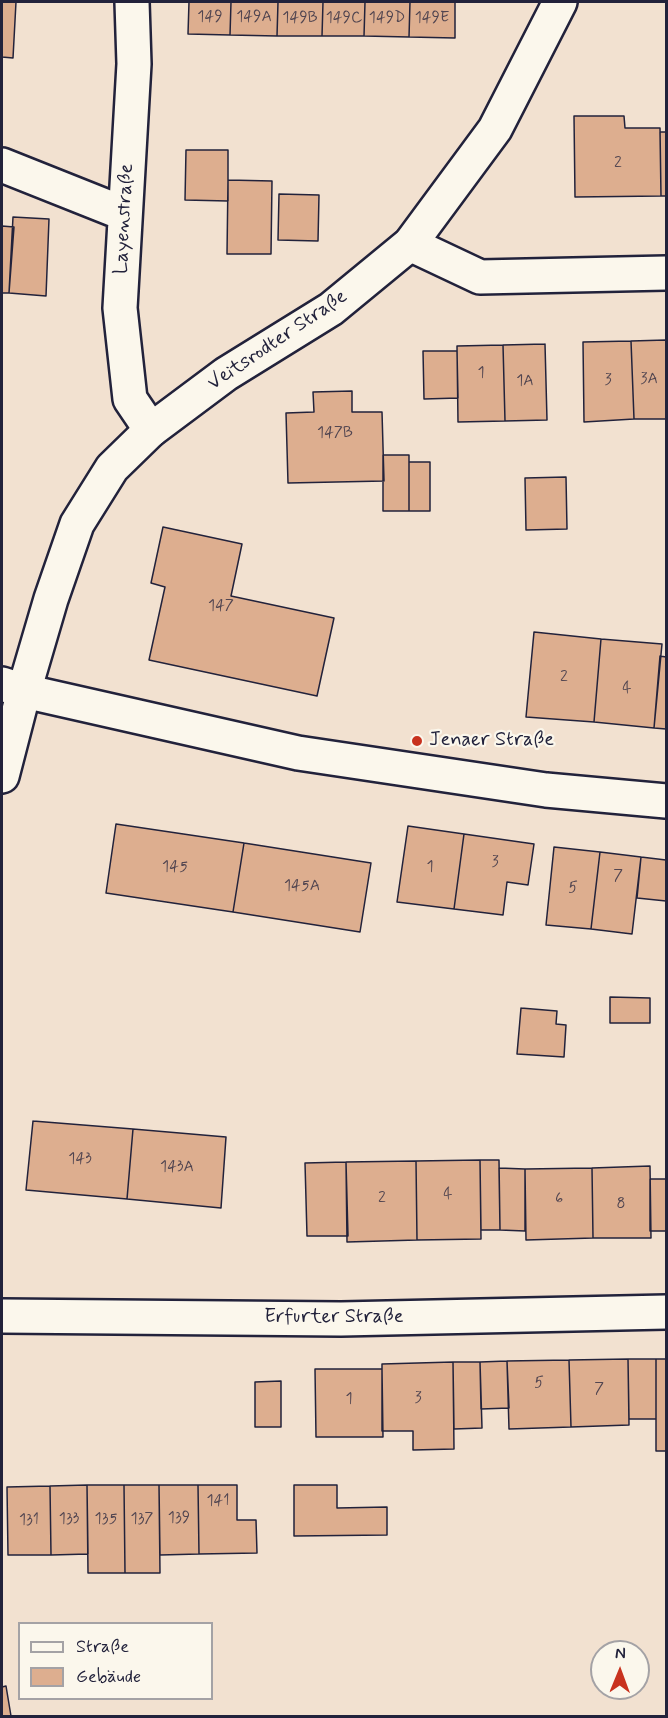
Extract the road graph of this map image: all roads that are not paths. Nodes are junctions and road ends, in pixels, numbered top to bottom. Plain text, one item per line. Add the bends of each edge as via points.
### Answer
1 (132, 2) edge
2 (560, 2) edge
3 (2, 165) edge
4 (125, 214) junction
5 (410, 244) junction
6 (666, 273) edge
7 (151, 430) junction
8 (13, 688) edge
9 (2, 776) edge
10 (666, 801) edge
11 (666, 1312) edge
12 (2, 1316) edge

1 - 4 street, Layenstraße via 134,64
2 - 5 street, Veitsrodter Straße via 495,129
3 - 4 street
4 - 7 street, Layenstraße via 120,308 130,399
5 - 6 street via 480,277
5 - 7 street, Veitsrodter Straße via 331,309 226,374
7 - 8 street, Veitsrodter Straße via 112,468 77,524 51,599
8 - 9 street
8 - 10 street via 298,753 546,790
11 - 12 street, Erfurter Straße via 341,1319

